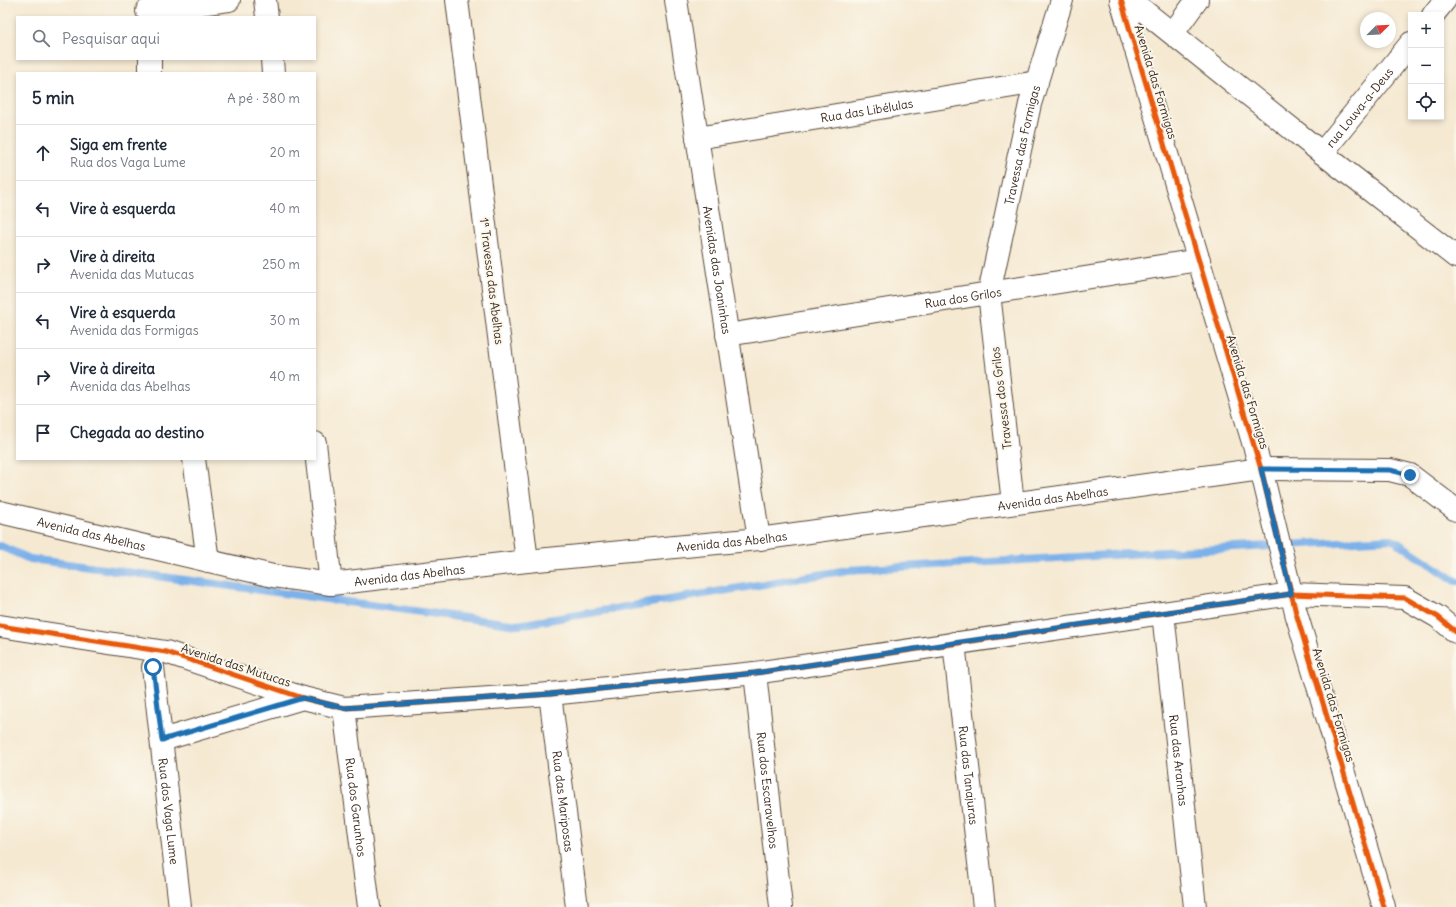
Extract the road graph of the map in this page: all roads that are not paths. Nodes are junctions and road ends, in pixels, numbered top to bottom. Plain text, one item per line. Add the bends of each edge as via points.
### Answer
1 (229, 0) edge
2 (265, 0) edge
3 (457, 0) edge
4 (676, 0) edge
5 (1062, 0) edge
6 (1121, 0) edge
7 (1130, 0) edge
8 (1197, 0) edge
9 (1445, 0) edge
10 (147, 9) edge
11 (1435, 12) edge
12 (267, 16) edge
13 (1173, 33) junction
14 (1408, 47) edge
15 (150, 60) edge
16 (272, 60) edge
17 (150, 72) edge
18 (273, 72) edge
19 (1037, 82) junction
20 (697, 138) junction
21 (1322, 153) junction
22 (1456, 257) edge
23 (1199, 260) junction
24 (989, 293) junction
25 (727, 335) junction
26 (316, 452) edge
27 (194, 460) edge
28 (1261, 469) junction
29 (1013, 503) junction
30 (1456, 510) edge
31 (0, 512) edge
32 (759, 539) junction
33 (208, 561) junction
34 (527, 561) junction
35 (331, 584) junction
36 (1291, 594) junction
37 (1163, 614) junction
38 (0, 626) edge
39 (1456, 632) edge
40 (954, 643) junction
41 (153, 667) dead end
42 (755, 673) junction
43 (550, 694) junction
44 (303, 698) junction
45 (344, 708) junction
46 (162, 740) junction
47 (180, 907) edge
48 (369, 907) edge
49 (577, 907) edge
50 (781, 907) edge
51 (984, 907) edge
52 (1195, 907) edge
53 (1384, 907) edge

1 - 10 street
2 - 12 street
3 - 34 street, 1ª Travessa das Abelhas
4 - 20 street, Avenidas das Joaninhas
5 - 19 street, Travessa das Formigas
6 - 23 street, Avenida das Formigas
7 - 13 street
8 - 13 street
9 - 11 street
13 - 21 street
14 - 21 street, rua Louva-a-Deus
15 - 17 street
16 - 18 street
19 - 20 street, Rua das Libélulas
19 - 24 street, Travessa das Formigas
20 - 25 street, Avenidas das Joaninhas
21 - 22 street
23 - 24 street, Rua dos Grilos
23 - 28 street, Avenida das Formigas
24 - 25 street, Rua dos Grilos
24 - 29 street, Travessa dos Grilos
25 - 32 street, Avenidas das Joaninhas
26 - 35 street
27 - 33 street
28 - 29 street, Avenida das Abelhas
28 - 30 street, Avenida das Abelhas via 1390,470 1410,475
28 - 36 street, Avenida das Formigas
29 - 32 street, Avenida das Abelhas
31 - 33 street, Avenida das Abelhas
32 - 34 street, Avenida das Abelhas
33 - 35 street, Avenida das Abelhas via 273,576
34 - 35 street, Avenida das Abelhas
36 - 37 street, Avenida das Mutucas
36 - 39 street, Avenida das Mutucas via 1405,598 1438,617
36 - 53 street, Avenida das Formigas
37 - 40 street, Avenida das Mutucas
37 - 52 street, Rua das Aranhas
38 - 44 street, Avenida das Mutucas via 166,652
40 - 42 street, Avenida das Mutucas
40 - 51 street, Rua das Tanajuras
41 - 46 street, Rua dos Vaga Lume
42 - 43 street, Avenida das Mutucas
42 - 50 street, Rua dos Escaravelhos
43 - 45 street, Avenida das Mutucas
43 - 49 street, Rua das Mariposas
44 - 45 street, Avenida das Mutucas
44 - 46 street
45 - 48 street, Rua dos Garunhos
46 - 47 street, Rua dos Vaga Lume

